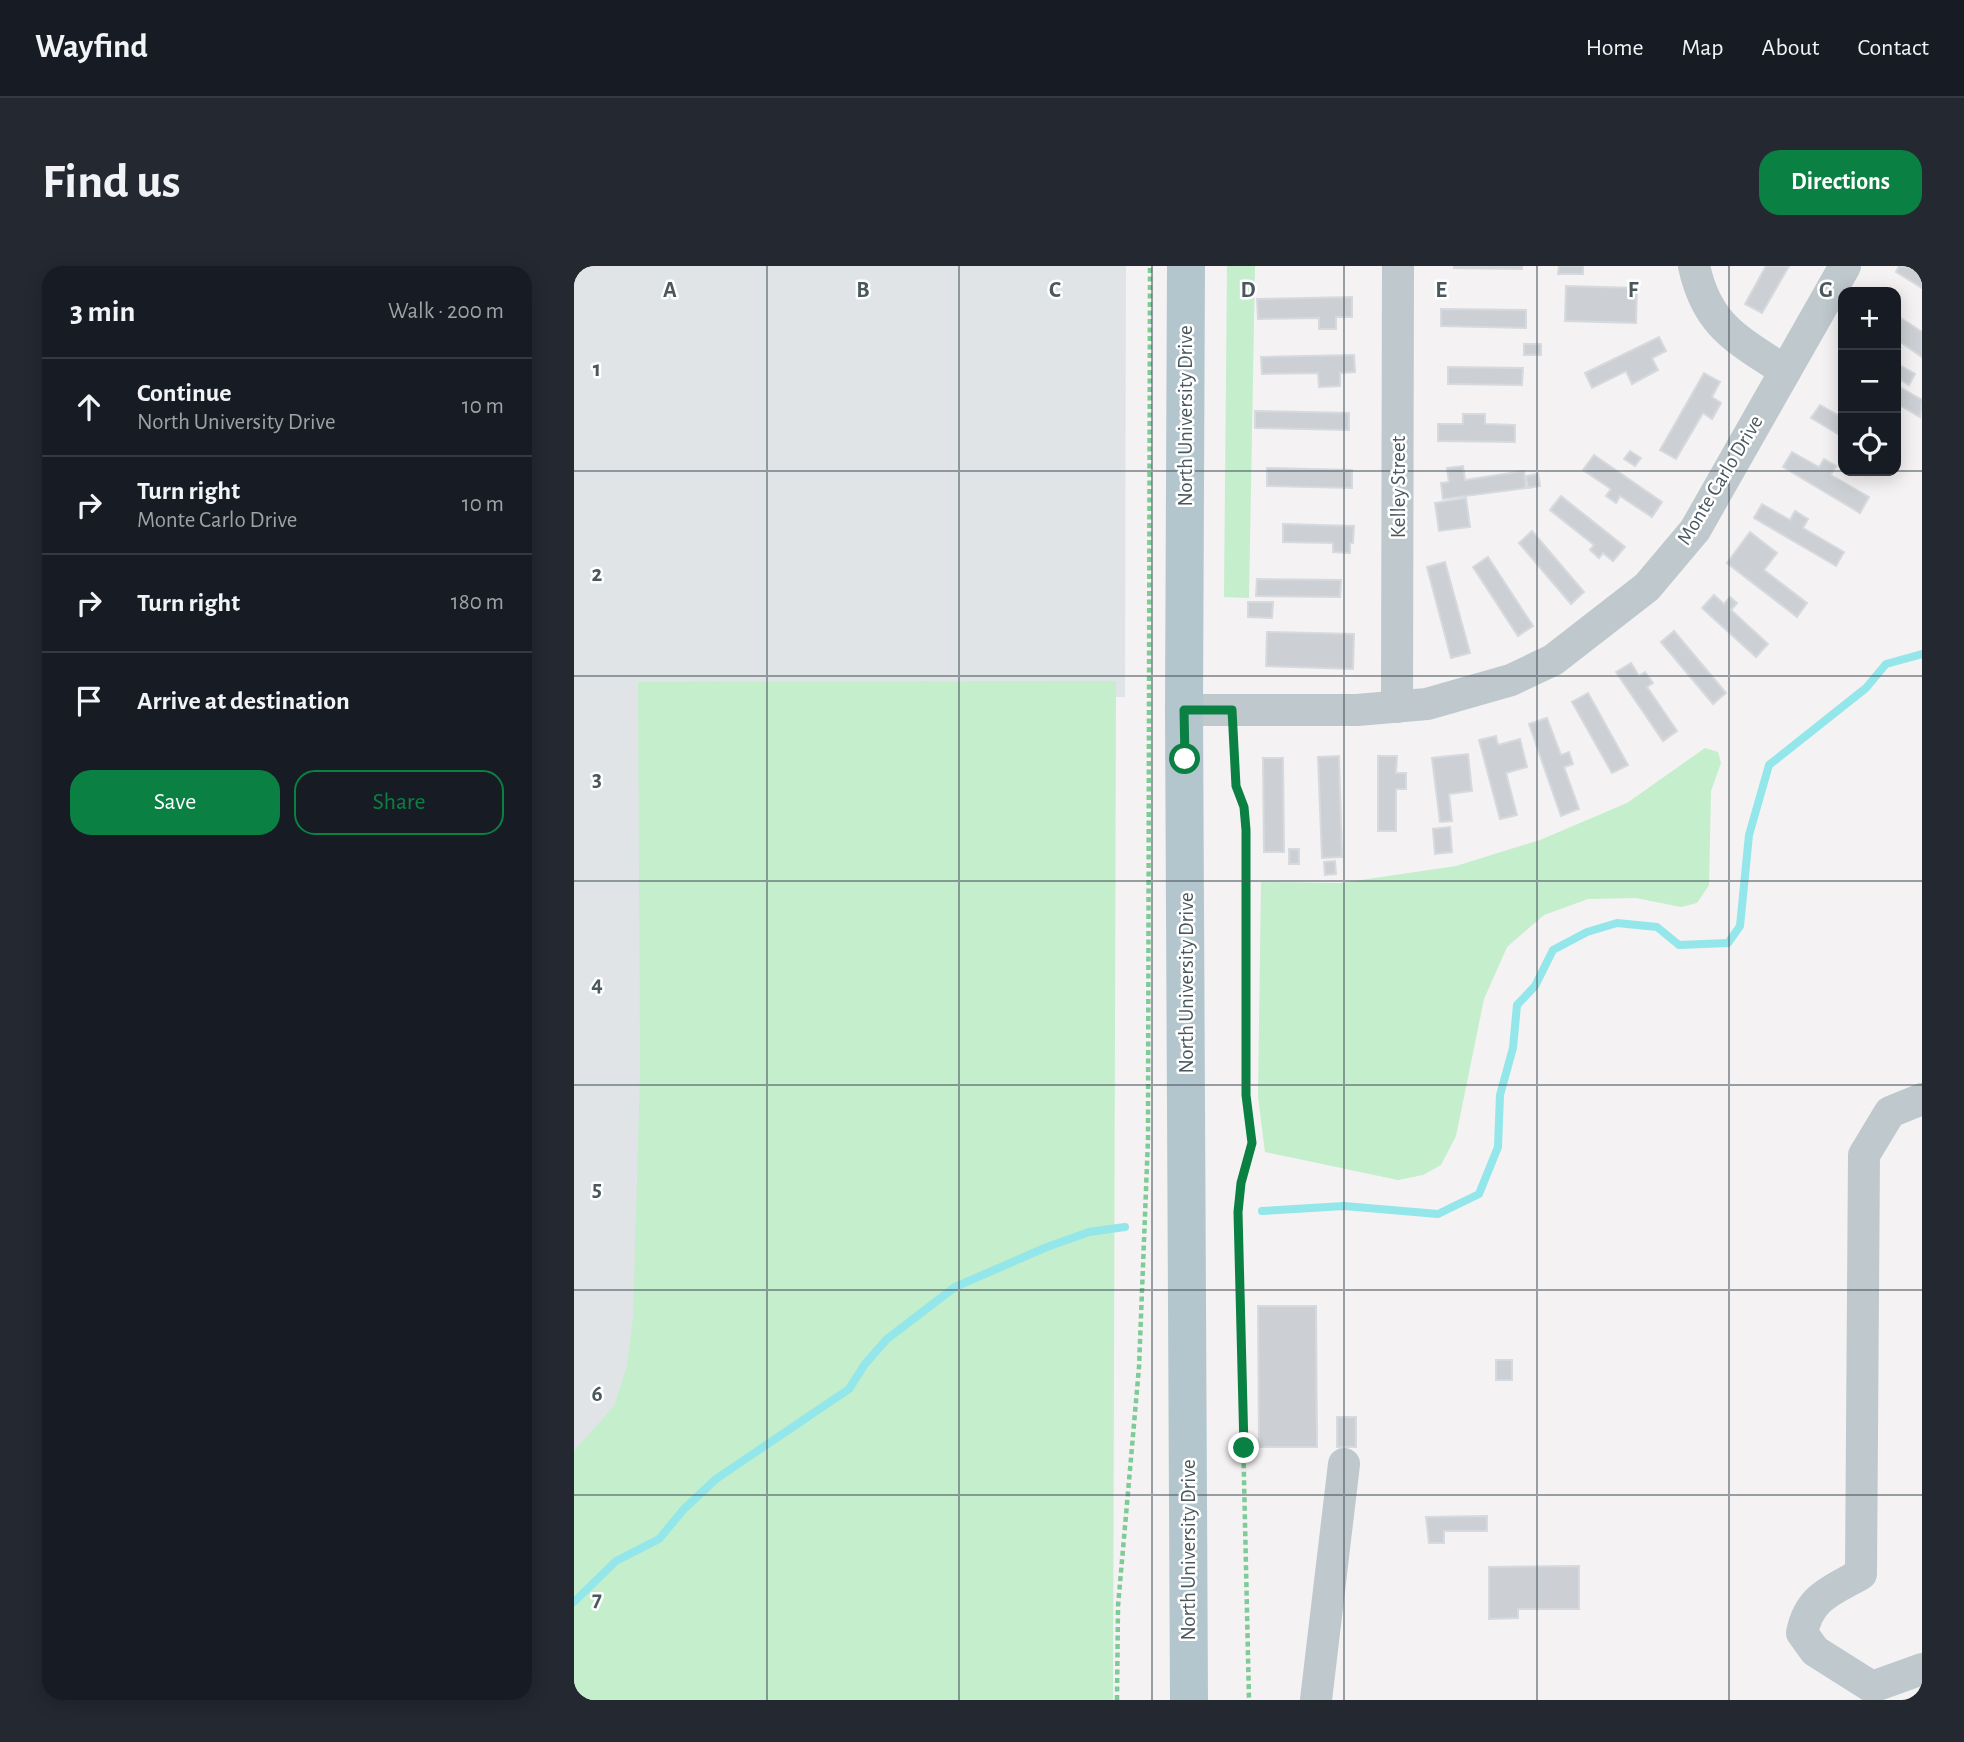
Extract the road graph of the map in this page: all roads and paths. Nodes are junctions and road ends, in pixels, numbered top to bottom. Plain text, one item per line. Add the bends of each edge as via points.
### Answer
1 (1150, 266) edge
2 (1186, 266) edge
3 (1398, 266) edge
4 (1694, 266) edge
5 (1845, 266) edge
6 (1785, 371) junction
7 (1397, 707) junction
8 (1184, 710) junction
9 (1232, 710) junction
10 (1922, 1099) edge
11 (1344, 1464) dead end
12 (1922, 1669) edge
13 (1872, 1694) edge
14 (1117, 1700) edge
15 (1189, 1700) edge
16 (1249, 1700) edge
17 (1316, 1700) edge

1 - 14 path via 1148,1139 1139,1367 1118,1606
2 - 8 main road, North University Drive
3 - 7 street, Kelley Street
4 - 6 street via 1700,293 1717,321
5 - 6 street, Monte Carlo Drive
6 - 7 street, Monte Carlo Drive via 1695,530 1647,587 1553,660 1522,675 1462,696
7 - 9 street, Monte Carlo Drive
8 - 9 street, Monte Carlo Drive
8 - 15 main road, North University Drive
9 - 16 path via 1236,786 1246,830 1246,1095 1252,1143 1238,1212
10 - 13 street via 1890,1112 1864,1155 1861,1574 1822,1596 1806,1613 1802,1633 1815,1651
11 - 17 street
12 - 13 street

